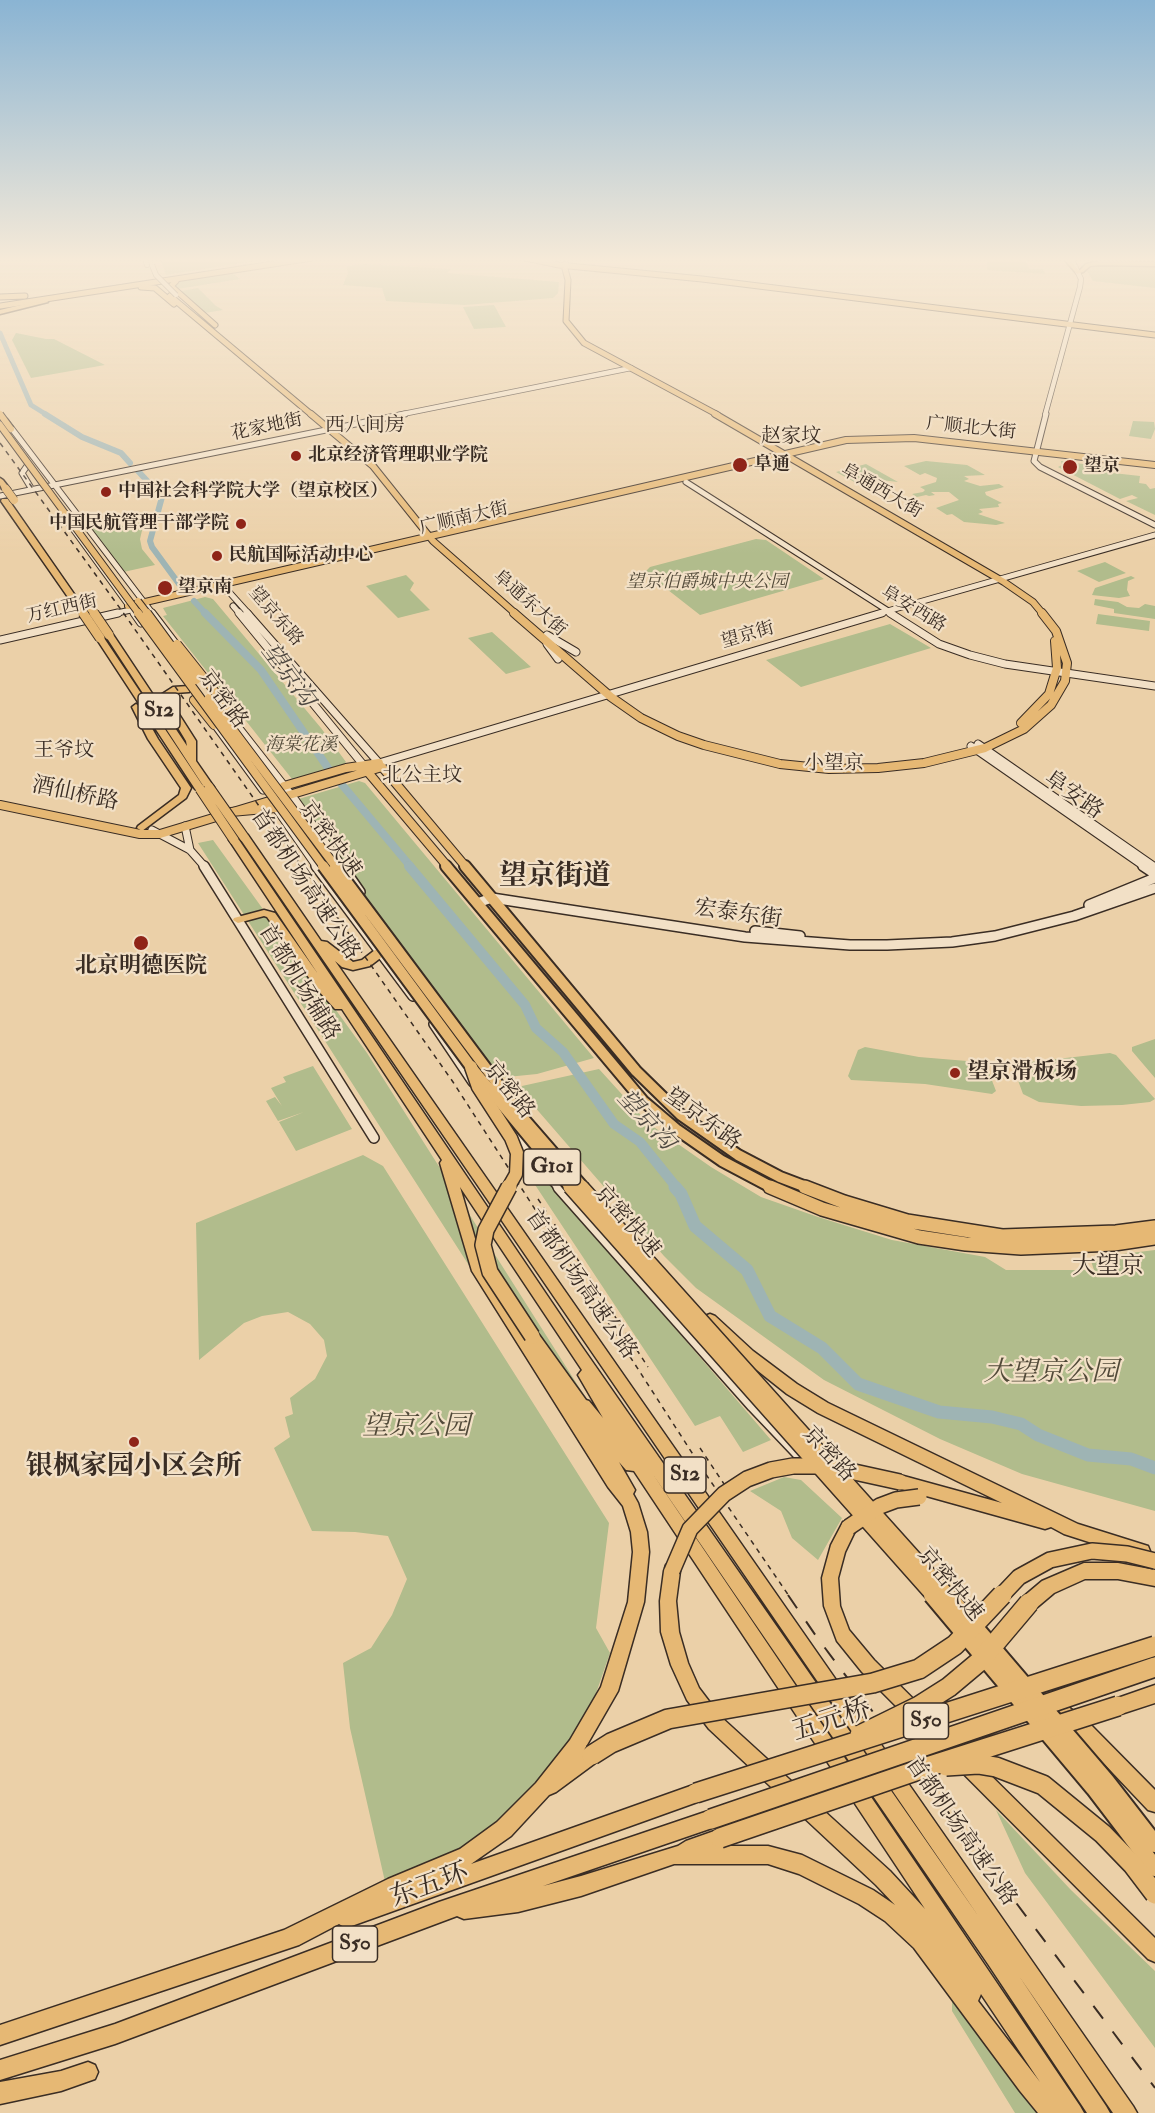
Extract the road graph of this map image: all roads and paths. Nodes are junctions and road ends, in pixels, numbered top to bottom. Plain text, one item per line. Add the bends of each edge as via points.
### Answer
1 (245, 357) edge
2 (249, 357) edge
3 (604, 357) edge
4 (1063, 357) edge
5 (627, 368) junction
6 (0, 414) edge
7 (1, 428) edge
8 (331, 428) junction
9 (881, 439) junction
10 (1016, 451) junction
11 (1037, 455) junction
12 (785, 456) junction
13 (765, 460) junction
14 (27, 466) junction
15 (1155, 468) edge
16 (0, 480) edge
17 (688, 481) junction
18 (55, 484) junction
19 (42, 487) junction
20 (31, 488) junction
21 (646, 488) junction
22 (4, 496) edge
23 (615, 496) junction
24 (1155, 523) edge
25 (459, 532) junction
26 (1155, 537) edge
27 (434, 538) junction
28 (1054, 562) dead end
29 (1068, 562) junction
30 (1057, 570) dead end
31 (245, 581) junction
32 (1000, 581) junction
33 (222, 589) junction
34 (195, 593) junction
35 (146, 604) junction
36 (130, 608) junction
37 (892, 613) junction
38 (156, 632) junction
39 (105, 636) junction
40 (545, 637) junction
41 (0, 638) edge
42 (576, 652) dead end
43 (558, 659) dead end
44 (1057, 669) junction
45 (1067, 671) junction
46 (1155, 684) edge
47 (130, 685) junction
48 (189, 689) junction
49 (613, 695) junction
50 (233, 718) junction
51 (214, 725) junction
52 (978, 747) junction
53 (995, 759) junction
54 (193, 764) junction
55 (381, 765) junction
56 (366, 769) junction
57 (351, 773) junction
58 (326, 780) junction
59 (205, 788) junction
60 (289, 792) junction
61 (0, 798) edge
62 (271, 802) junction
63 (0, 805) edge
64 (185, 826) junction
65 (141, 831) junction
66 (156, 832) junction
67 (239, 839) junction
68 (190, 850) junction
69 (1155, 867) edge
70 (1155, 876) edge
71 (1155, 888) edge
72 (492, 898) junction
73 (477, 903) junction
74 (238, 920) junction
75 (302, 923) junction
76 (755, 931) dead end
77 (380, 954) junction
78 (354, 1018) junction
79 (471, 1067) junction
80 (374, 1138) dead end
81 (440, 1146) junction
82 (1155, 1227) edge
83 (1155, 1238) edge
84 (710, 1320) junction
85 (575, 1348) junction
86 (579, 1401) junction
87 (649, 1482) junction
88 (953, 1497) junction
89 (630, 1503) junction
90 (1072, 1529) junction
91 (1155, 1555) edge
92 (1155, 1562) edge
93 (1155, 1578) edge
94 (1155, 1646) edge
95 (1155, 1666) edge
96 (1155, 1694) edge
97 (1042, 1696) junction
98 (821, 1755) junction
99 (930, 1766) junction
100 (696, 1793) joint
101 (531, 1801) junction
102 (1155, 1803) edge
103 (1155, 1844) edge
104 (725, 1846) junction
105 (1155, 1868) edge
106 (1155, 1875) edge
107 (1155, 1894) edge
108 (439, 1912) junction
109 (291, 1937) junction
110 (1155, 1952) edge
111 (0, 2035) edge
112 (0, 2070) edge
113 (88, 2072) dead end
114 (1027, 2084) junction
115 (0, 2093) edge
116 (1052, 2113) edge
117 (1072, 2113) edge
118 (1100, 2113) edge
119 (1126, 2113) edge

1 - 8 main road, 阜通东大街
2 - 8 main road, 阜通东大街
3 - 5 main road, 阜通西大街
4 - 11 main road
5 - 8 main road, 花家地街
5 - 12 main road, 阜通西大街
6 - 18 main road, 京密路 / G101
6 - 38 main road, 京密快速 / G101, bridge
7 - 14 main road, 京密路 / G101
7 - 38 main road, 京密快速 / G101, bridge
8 - 18 main road, 花家地街
8 - 27 main road, 阜通东大街 via 382,469
9 - 10 main road, 广顺北大街
9 - 10 main road, 广顺北大街 via 937,439
9 - 12 main road, 广顺北大街
10 - 11 main road, 广顺北大街
11 - 15 main road, 广顺北大街
11 - 24 main road via 1040,467
12 - 13 main road, 广顺南大街
12 - 32 main road, 阜通西大街
13 - 17 main road, 广顺南大街
13 - 21 main road, 广顺南大街
14 - 19 main road, 京密路 / G101
14 - 20 main road via 22,473
16 - 22 highway, 首都机场高速公路 / S12
17 - 21 main road, 广顺南大街
17 - 37 main road, 阜安西路
18 - 19 main road, 花家地街
18 - 35 main road, 京密路 / G101
19 - 20 main road
19 - 22 main road
19 - 36 main road, 京密路 / G101
20 - 22 main road
21 - 23 main road, 广顺南大街
22 - 39 highway, 首都机场高速公路 / S12, bridge
23 - 25 main road, 广顺南大街
23 - 25 main road, 广顺南大街 via 527,521
25 - 27 main road, 广顺南大街
26 - 29 main road, 望京街
27 - 31 main road, 广顺南大街
27 - 40 main road, 阜通东大街
28 - 29 main road
29 - 30 main road
29 - 32 main road, 望京街
31 - 33 main road, 广顺南大街
31 - 34 main road, 广顺南大街
32 - 37 main road, 望京街
32 - 44 main road, 阜通西大街 via 1030,606 1051,631
32 - 45 main road, 阜通西大街 via 1033,602 1050,621 1063,645
33 - 34 main road, 广顺南大街
33 - 55 main road, 望京东路 via 230,593
33 - 56 main road, 望京东路
34 - 35 main road, 广顺南大街
35 - 36 main road, 广顺南大街
35 - 50 main road, 京密路
36 - 41 main road, 万红西街
36 - 48 main road, 京密路
37 - 44 main road, 阜安西路 via 973,653
37 - 49 main road, 望京街
37 - 49 main road, 望京街
38 - 50 main road, bridge via 186,654
38 - 51 main road via 156,648
38 - 79 main road, 京密快速 / G101, bridge
38 - 103 main road, 京密快速 / G101, bridge via 524,1119 982,1633
39 - 47 highway, 首都机场高速公路 / S12
39 - 54 highway, 首都机场高速公路 / S12
40 - 42 main road
40 - 43 main road
40 - 49 main road, 阜通东大街
44 - 45 main road, 阜安西路
44 - 52 main road, 阜通西大街 via 1049,694 1029,716
45 - 46 main road, 阜安西路
45 - 52 main road via 1057,696 1040,717 1024,729
47 - 59 highway, 首都机场高速公路 / S12
47 - 65 highway via 139,713 186,788 183,796
48 - 51 main road, 京密路
48 - 54 highway via 173,690 163,696 191,741
49 - 52 main road, 阜通东大街 via 680,731 734,748 793,759 888,761
49 - 55 main road
50 - 60 main road, 京密路
51 - 62 main road, 京密路
52 - 53 main road, 阜安路
53 - 69 main road, 阜安路
53 - 70 main road, 阜安路
54 - 59 highway, 首都机场高速公路 / S12
55 - 56 main road
55 - 72 main road, 望京东路
56 - 57 main road
56 - 57 main road
56 - 73 main road, 望京东路
57 - 58 main road
57 - 58 main road
58 - 60 main road
58 - 60 main road
59 - 67 highway, 首都机场高速公路 / S12, bridge
60 - 62 main road
60 - 84 main road, 京密路 / G101 via 508,1094 567,1166
61 - 65 main road, 酒仙桥路
62 - 64 main road
62 - 66 main road
62 - 77 main road, 京密路 / G101
63 - 65 main road, 酒仙桥路
64 - 66 main road
64 - 68 main road
65 - 66 main road
66 - 68 main road
67 - 75 highway, 首都机场高速公路 / S12
67 - 78 highway, 首都机场高速公路 / S12
68 - 74 main road, 首都机场辅路
70 - 76 main road, 宏泰东街 via 1069,913 955,936 875,939
71 - 72 main road, 宏泰东街 via 1074,916 995,936 887,945 745,937
72 - 73 main road, 宏泰东街
72 - 82 main road, 望京东路 via 659,1096 713,1139 780,1177 888,1215 970,1232 1064,1236
73 - 83 main road, 望京东路 via 643,1101 676,1130 722,1161 774,1189 874,1226 966,1244 1068,1247
74 - 78 highway via 271,915 320,986
74 - 80 main road, 首都机场辅路
75 - 77 highway via 346,964 361,965
75 - 119 highway, 首都机场高速公路 / S12
77 - 106 main road, 京密路 / G101 via 536,1161 841,1500 1092,1794
78 - 81 highway, 首都机场高速公路 / S12
79 - 86 highway, bridge via 517,1153 516,1174 486,1230 486,1261 532,1336
79 - 105 main road, 京密快速 / G101, bridge via 618,1243 918,1578 1094,1788
81 - 85 highway, 首都机场高速公路 / S12
81 - 89 highway via 477,1267
84 - 90 highway via 765,1369 823,1408
84 - 97 main road, 京密路 / G101
85 - 87 highway via 584,1373
85 - 118 highway, 首都机场高速公路 / S12
86 - 87 highway
86 - 89 highway via 587,1422 627,1488
87 - 117 highway
88 - 90 highway
88 - 110 highway, bridge via 896,1500 865,1514 849,1527 837,1550 830,1578 832,1606 843,1635 868,1666
88 - 114 highway, bridge via 827,1466 793,1466 747,1479 724,1494 690,1529 672,1571 668,1601 670,1632 693,1694 715,1723 883,1878 934,1936
89 - 101 highway via 639,1532 639,1583 609,1691 576,1746
90 - 91 highway
92 - 101 highway, bridge via 1127,1554 1092,1551 1050,1560 1019,1577 955,1646 919,1669 873,1683 668,1719 611,1743
93 - 98 highway, bridge via 1118,1571 1084,1571 1048,1587 1029,1603 980,1661 949,1687
94 - 98 highway, 五元桥 / S50, bridge
95 - 108 highway, 东五环 / S50, bridge
96 - 99 highway, bridge
97 - 102 highway via 1083,1729
97 - 103 main road, 京密路 / G101
98 - 100 highway, 五元桥 / S50, bridge
99 - 104 highway, bridge
99 - 107 highway, bridge via 996,1767 1043,1785 1103,1834
100 - 109 highway, 东五环 / S50
101 - 109 highway via 504,1829 467,1856
104 - 108 highway via 674,1855 518,1902
104 - 114 highway via 802,1865 892,1914 921,1941
108 - 112 highway, 东五环 / S50 via 115,2034
109 - 111 highway, 东五环 / S50
113 - 115 highway
114 - 116 highway

